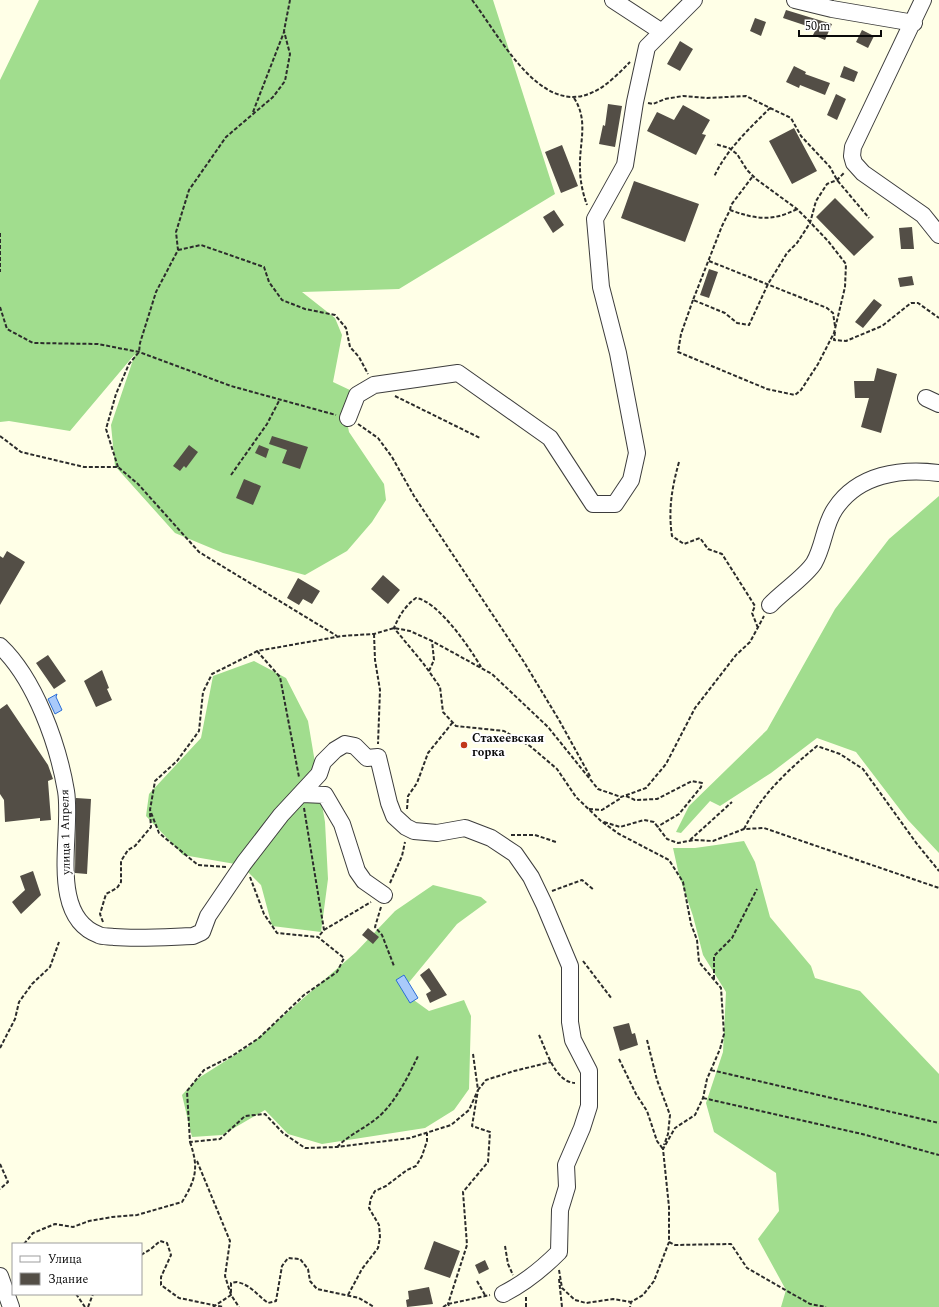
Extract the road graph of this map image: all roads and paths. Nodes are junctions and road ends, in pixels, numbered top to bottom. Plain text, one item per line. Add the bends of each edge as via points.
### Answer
1 (290, 0) edge
2 (472, 0) edge
3 (613, 0) edge
4 (694, 0) edge
5 (795, 0) edge
6 (923, 0) edge
7 (914, 23) junction
8 (284, 31) junction
9 (662, 32) junction
10 (631, 62) dead end
11 (574, 98) junction
12 (635, 102) junction
13 (770, 108) junction
14 (252, 113) junction
15 (715, 144) dead end
16 (732, 150) junction
17 (854, 163) junction
18 (752, 176) junction
19 (714, 177) dead end
20 (837, 180) junction
21 (797, 209) junction
22 (730, 210) junction
23 (869, 218) dead end
24 (595, 219) junction
25 (810, 222) junction
26 (0, 233) edge
27 (939, 235) edge
28 (178, 250) junction
29 (708, 261) junction
30 (0, 272) edge
31 (768, 284) junction
32 (693, 300) junction
33 (0, 306) edge
34 (939, 318) edge
35 (835, 328) junction
36 (139, 352) junction
37 (374, 385) junction
38 (280, 399) junction
39 (348, 418) junction
40 (0, 436) edge
41 (480, 438) dead end
42 (679, 462) dead end
43 (118, 467) junction
44 (939, 473) edge
45 (231, 475) dead end
46 (770, 605) joint
47 (394, 628) junction
48 (758, 628) junction
49 (374, 634) junction
50 (338, 637) junction
51 (432, 641) junction
52 (0, 646) edge
53 (482, 668) junction
54 (429, 671) junction
55 (453, 722) junction
56 (378, 758) junction
57 (594, 784) junction
58 (302, 794) junction
59 (625, 796) junction
60 (621, 798) junction
61 (732, 802) dead end
62 (588, 808) junction
63 (150, 810) junction
64 (601, 821) junction
65 (403, 825) junction
66 (657, 826) junction
67 (744, 829) junction
68 (505, 835) dead end
69 (689, 841) junction
70 (556, 842) dead end
71 (244, 863) junction
72 (939, 871) edge
73 (939, 888) edge
74 (757, 889) dead end
75 (594, 890) dead end
76 (539, 894) junction
77 (384, 895) junction
78 (380, 911) dead end
79 (324, 930) dead end
80 (100, 936) junction
81 (59, 942) dead end
82 (582, 960) dead end
83 (394, 966) dead end
84 (714, 980) junction
85 (612, 999) dead end
86 (539, 1034) dead end
87 (647, 1040) dead end
88 (0, 1048) edge
89 (473, 1054) dead end
90 (418, 1056) dead end
91 (619, 1059) dead end
92 (551, 1062) junction
93 (711, 1070) junction
94 (588, 1083) junction
95 (478, 1090) junction
96 (703, 1098) junction
97 (939, 1122) edge
98 (427, 1133) junction
99 (190, 1142) junction
100 (337, 1147) junction
101 (663, 1149) junction
102 (939, 1155) edge
103 (196, 1160) junction
104 (0, 1164) edge
105 (0, 1188) edge
106 (669, 1242) junction
107 (25, 1243) edge
108 (505, 1246) dead end
109 (142, 1254) edge
110 (559, 1274) dead end
111 (0, 1276) edge
112 (477, 1281) dead end
113 (518, 1287) junction
114 (562, 1288) dead end
115 (503, 1294) dead end
116 (77, 1295) edge
117 (93, 1295) edge
118 (231, 1295) junction
119 (348, 1295) junction
120 (631, 1302) junction
121 (448, 1304) junction
122 (214, 1306) edge
123 (11, 1307) edge
124 (85, 1307) edge
125 (88, 1307) edge
126 (223, 1307) edge
127 (239, 1307) edge
128 (374, 1307) edge
129 (444, 1307) edge
130 (450, 1307) edge
131 (562, 1307) edge
132 (630, 1307) edge
133 (826, 1307) edge

1 - 8 path
2 - 11 path via 515,59 534,80 552,92
3 - 9 street
4 - 9 street
5 - 7 street
6 - 7 street
7 - 17 street via 853,147
8 - 14 path
8 - 14 path via 290,54 285,81 273,97
9 - 12 street via 647,47
10 - 11 path via 592,93
11 - 24 path via 581,108 583,127 580,169 583,191 588,208
12 - 13 path via 653,104 683,96 746,96
12 - 24 street via 625,165
13 - 16 path
13 - 20 path via 791,118 801,136 830,167
14 - 28 path via 226,137 189,190 176,232
15 - 16 path
16 - 18 path
16 - 19 path via 720,164
17 - 20 path
17 - 27 street via 863,173 923,215
18 - 21 path
18 - 22 path
20 - 23 path
20 - 25 path via 827,184 816,201
21 - 22 path via 786,215 758,219
21 - 25 path
22 - 29 path
24 - 37 street via 602,287 618,353 637,453 631,480 615,504 593,504 550,438 458,373
25 - 31 path
25 - 35 path via 846,264 845,287
26 - 30 path
28 - 36 path via 156,292
28 - 37 path via 201,245 264,267 269,282 282,300 305,309 335,315 346,328 350,347
29 - 31 path
29 - 32 path
31 - 32 path via 749,325 737,323 725,313
31 - 35 path via 827,308 833,313
32 - 35 path via 681,334 678,352 780,393 795,395 801,390 818,364
33 - 36 path via 7,329 33,343 98,344
34 - 35 path via 918,303 911,303 882,326 846,342 834,340
36 - 38 path via 231,386
36 - 43 path via 129,364 116,394 106,429
37 - 39 street via 357,395
37 - 41 path
38 - 39 path
38 - 45 path via 267,424
39 - 57 path via 378,438 392,457 414,496 524,662
40 - 43 path via 21,452 84,467
42 - 48 path via 672,487 669,517 672,536 684,544 700,538 708,549 722,554 755,606 752,613
43 - 50 path via 138,484 199,552
44 - 46 street via 918,470 891,472 864,482 834,510 821,549 813,564
46 - 48 path
47 - 49 path
47 - 51 path via 410,631
47 - 53 path via 409,604 416,598 423,599 436,609 461,637
47 - 54 path
48 - 59 path via 750,642 736,655 695,708 666,764 646,788
49 - 50 path
49 - 56 path via 380,690
50 - 63 path via 257,651 212,674 203,692 199,731 177,761 155,781
51 - 53 path
51 - 54 path via 434,660
52 - 80 street, улица 1 Апреля via 29,686 51,729 66,791 67,836 64,871 70,901 75,915 86,928
53 - 57 path via 492,674 548,727
54 - 55 path via 440,687 443,712
55 - 62 path via 456,726 504,731 530,746 557,769 576,797
55 - 65 path via 428,753 417,783 408,796
56 - 58 street, улица 1 Апреля via 367,758 355,746 345,744 324,762 319,774
56 - 65 street via 389,803 394,816
57 - 60 path via 598,789
58 - 71 street, улица 1 Апреля via 281,815
58 - 77 street via 325,795 342,824 357,871 364,881
59 - 60 path
59 - 66 path via 635,800 657,799 692,780 702,783 679,814
60 - 62 path via 602,810
61 - 69 path
62 - 64 path
63 - 71 path via 159,833 198,865 231,868
63 - 80 path via 151,827 135,846 128,850 121,861 121,882 117,888 106,894 100,914 103,921
64 - 66 path via 620,827 644,820 654,822
64 - 84 path via 619,834 669,860 683,882 691,924 697,940 699,962
65 - 76 street via 414,831 437,833 465,828 491,838 515,854
65 - 77 path via 406,837 402,856
66 - 69 path via 667,838 678,843
67 - 69 path via 713,841
67 - 72 path via 753,810 786,772 818,746 840,754 863,769
67 - 73 path via 764,828
68 - 70 path via 535,835
71 - 80 street, улица 1 Апреля via 208,916 202,932 193,936 131,939
71 - 99 path via 264,914 277,933 318,937 344,958 337,972 304,995 259,1038 204,1070 187,1091
74 - 84 path via 732,938 714,956
75 - 76 path via 582,880
76 - 94 street via 570,966 570,1022 573,1040 589,1071
77 - 79 path
78 - 83 path via 375,927 382,935
81 - 88 path via 50,967 18,1002 15,1018
82 - 85 path
84 - 93 path via 721,988 724,1034
86 - 92 path
87 - 101 path via 657,1080 670,1115
89 - 95 path
90 - 100 path via 405,1083 378,1118 348,1136
91 - 101 path via 647,1111 657,1141
92 - 94 path via 561,1077 571,1083
92 - 95 path via 486,1080
93 - 96 path
93 - 97 path
94 - 113 street via 589,1106 566,1165 566,1187 560,1210 558,1252 540,1271
95 - 98 path via 469,1110 451,1125
95 - 121 path via 472,1126 490,1132 488,1162 463,1192 467,1245
96 - 101 path via 695,1115 675,1128
96 - 102 path via 862,1134
98 - 100 path via 410,1138
98 - 119 path via 427,1141 416,1166 376,1191 371,1198 369,1208 379,1225 378,1248 362,1269
99 - 100 path via 220,1139 245,1116 265,1114 283,1133 305,1148
99 - 103 path
101 - 106 path via 669,1207
103 - 107 path via 192,1186 182,1202 137,1215 104,1218 73,1227 55,1224 33,1233
103 - 118 path via 230,1241 225,1276
104 - 105 path via 8,1182
106 - 120 path via 654,1282 644,1295
106 - 133 path via 675,1245 731,1244 747,1268 810,1304
108 - 113 path via 508,1264
109 - 122 path via 160,1241 167,1243 171,1255 161,1277 161,1285 179,1298
110 - 131 path
111 - 123 street
112 - 121 path via 485,1295
113 - 115 street
114 - 120 path via 575,1300 586,1303 613,1299
116 - 124 path
117 - 125 path
118 - 119 path via 231,1284 237,1282 252,1288 268,1303 276,1301 282,1266 288,1258 300,1259 308,1269 310,1281 317,1289
118 - 122 path
118 - 127 path
119 - 128 path
120 - 132 path
121 - 129 path
121 - 130 path
122 - 126 path

